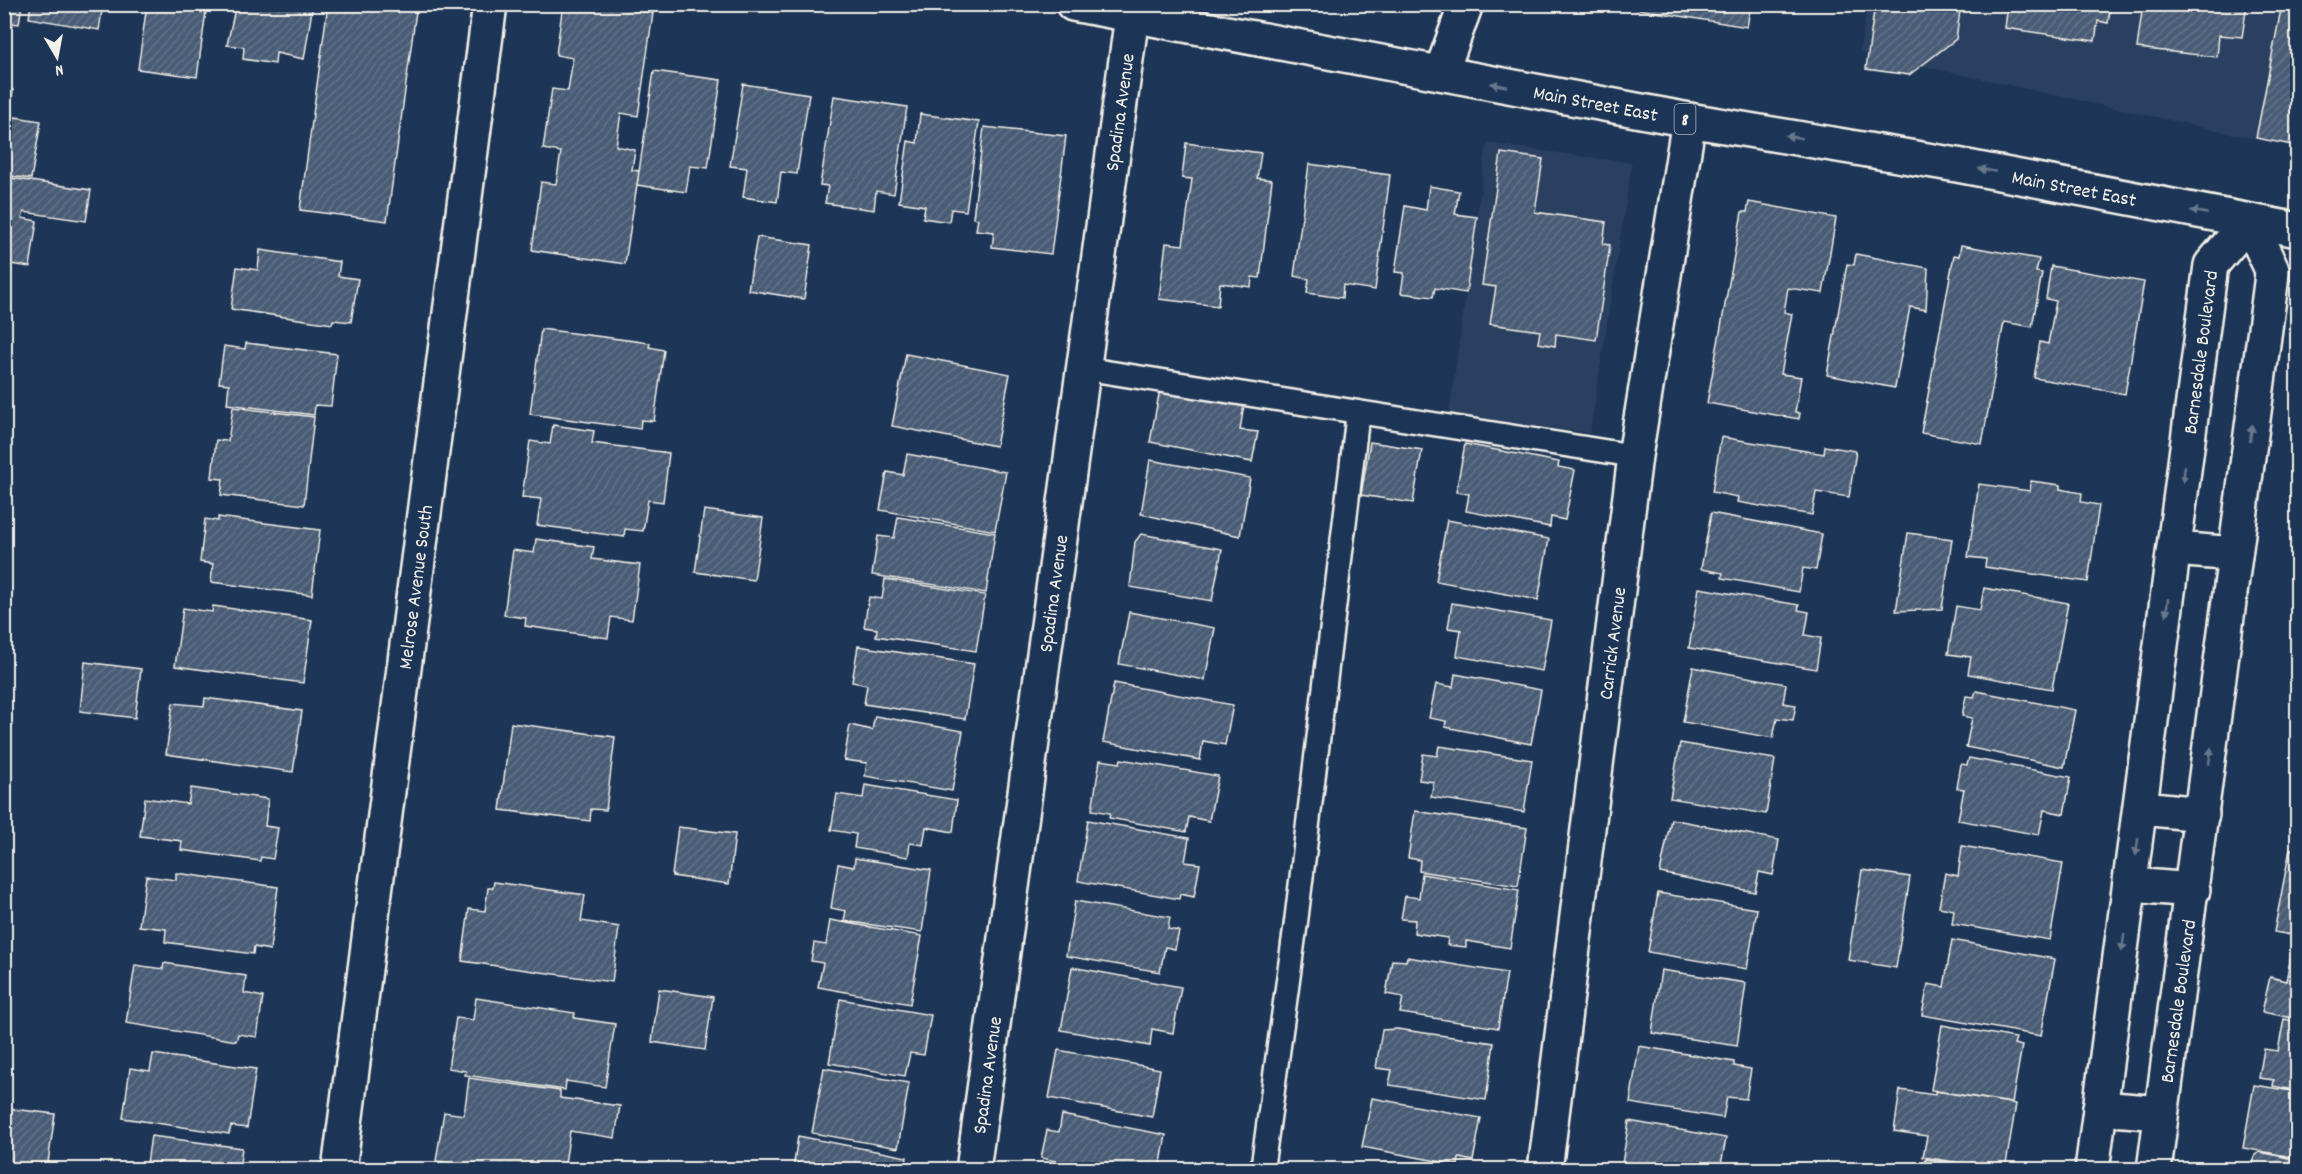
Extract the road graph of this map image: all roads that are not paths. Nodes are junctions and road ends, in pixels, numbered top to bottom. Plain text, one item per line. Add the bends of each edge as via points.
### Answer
1 (490, 4) edge
2 (1073, 4) edge
3 (1466, 4) edge
4 (1132, 16) junction
5 (1441, 73) junction
6 (1689, 120) junction
7 (2249, 221) junction
8 (2298, 230) edge
9 (1082, 368) junction
10 (1358, 412) junction
11 (1635, 456) junction
12 (2175, 549) junction
13 (2235, 554) junction
14 (2142, 808) junction
15 (2202, 814) junction
16 (2131, 885) junction
17 (2193, 890) junction
18 (2100, 1108) junction
19 (2161, 1113) junction
20 (339, 1170) edge
21 (973, 1170) edge
22 (1262, 1170) edge
23 (1545, 1170) edge
24 (2092, 1170) edge
25 (2154, 1170) edge

1 - 20 street, Melrose Avenue South
2 - 4 street, Main Street East / 8
3 - 5 street
4 - 5 street, Main Street East / 8
4 - 9 street, Spadina Avenue
6 -> 5 street, Main Street East / 8
7 -> 6 street, Main Street East / 8 via 1957,165
6 - 11 street, Carrick Avenue
7 - 8 street, Main Street East / 8
7 -> 12 street, Barnesdale Boulevard via 2211,265
13 -> 7 street, Barnesdale Boulevard via 2272,270
9 - 10 lane
9 - 21 street, Spadina Avenue
10 - 11 lane
10 - 22 lane via 1298,910
11 - 23 street, Carrick Avenue
12 - 13 street
12 -> 14 street, Barnesdale Boulevard
15 -> 13 street, Barnesdale Boulevard
14 - 15 street
14 -> 16 street, Barnesdale Boulevard
15 - 17 street, Barnesdale Boulevard
16 - 17 street, Barnesdale Boulevard
16 -> 18 street, Barnesdale Boulevard
17 - 19 street, Barnesdale Boulevard
18 - 19 street
18 - 24 street, Barnesdale Boulevard
19 - 25 street, Barnesdale Boulevard

